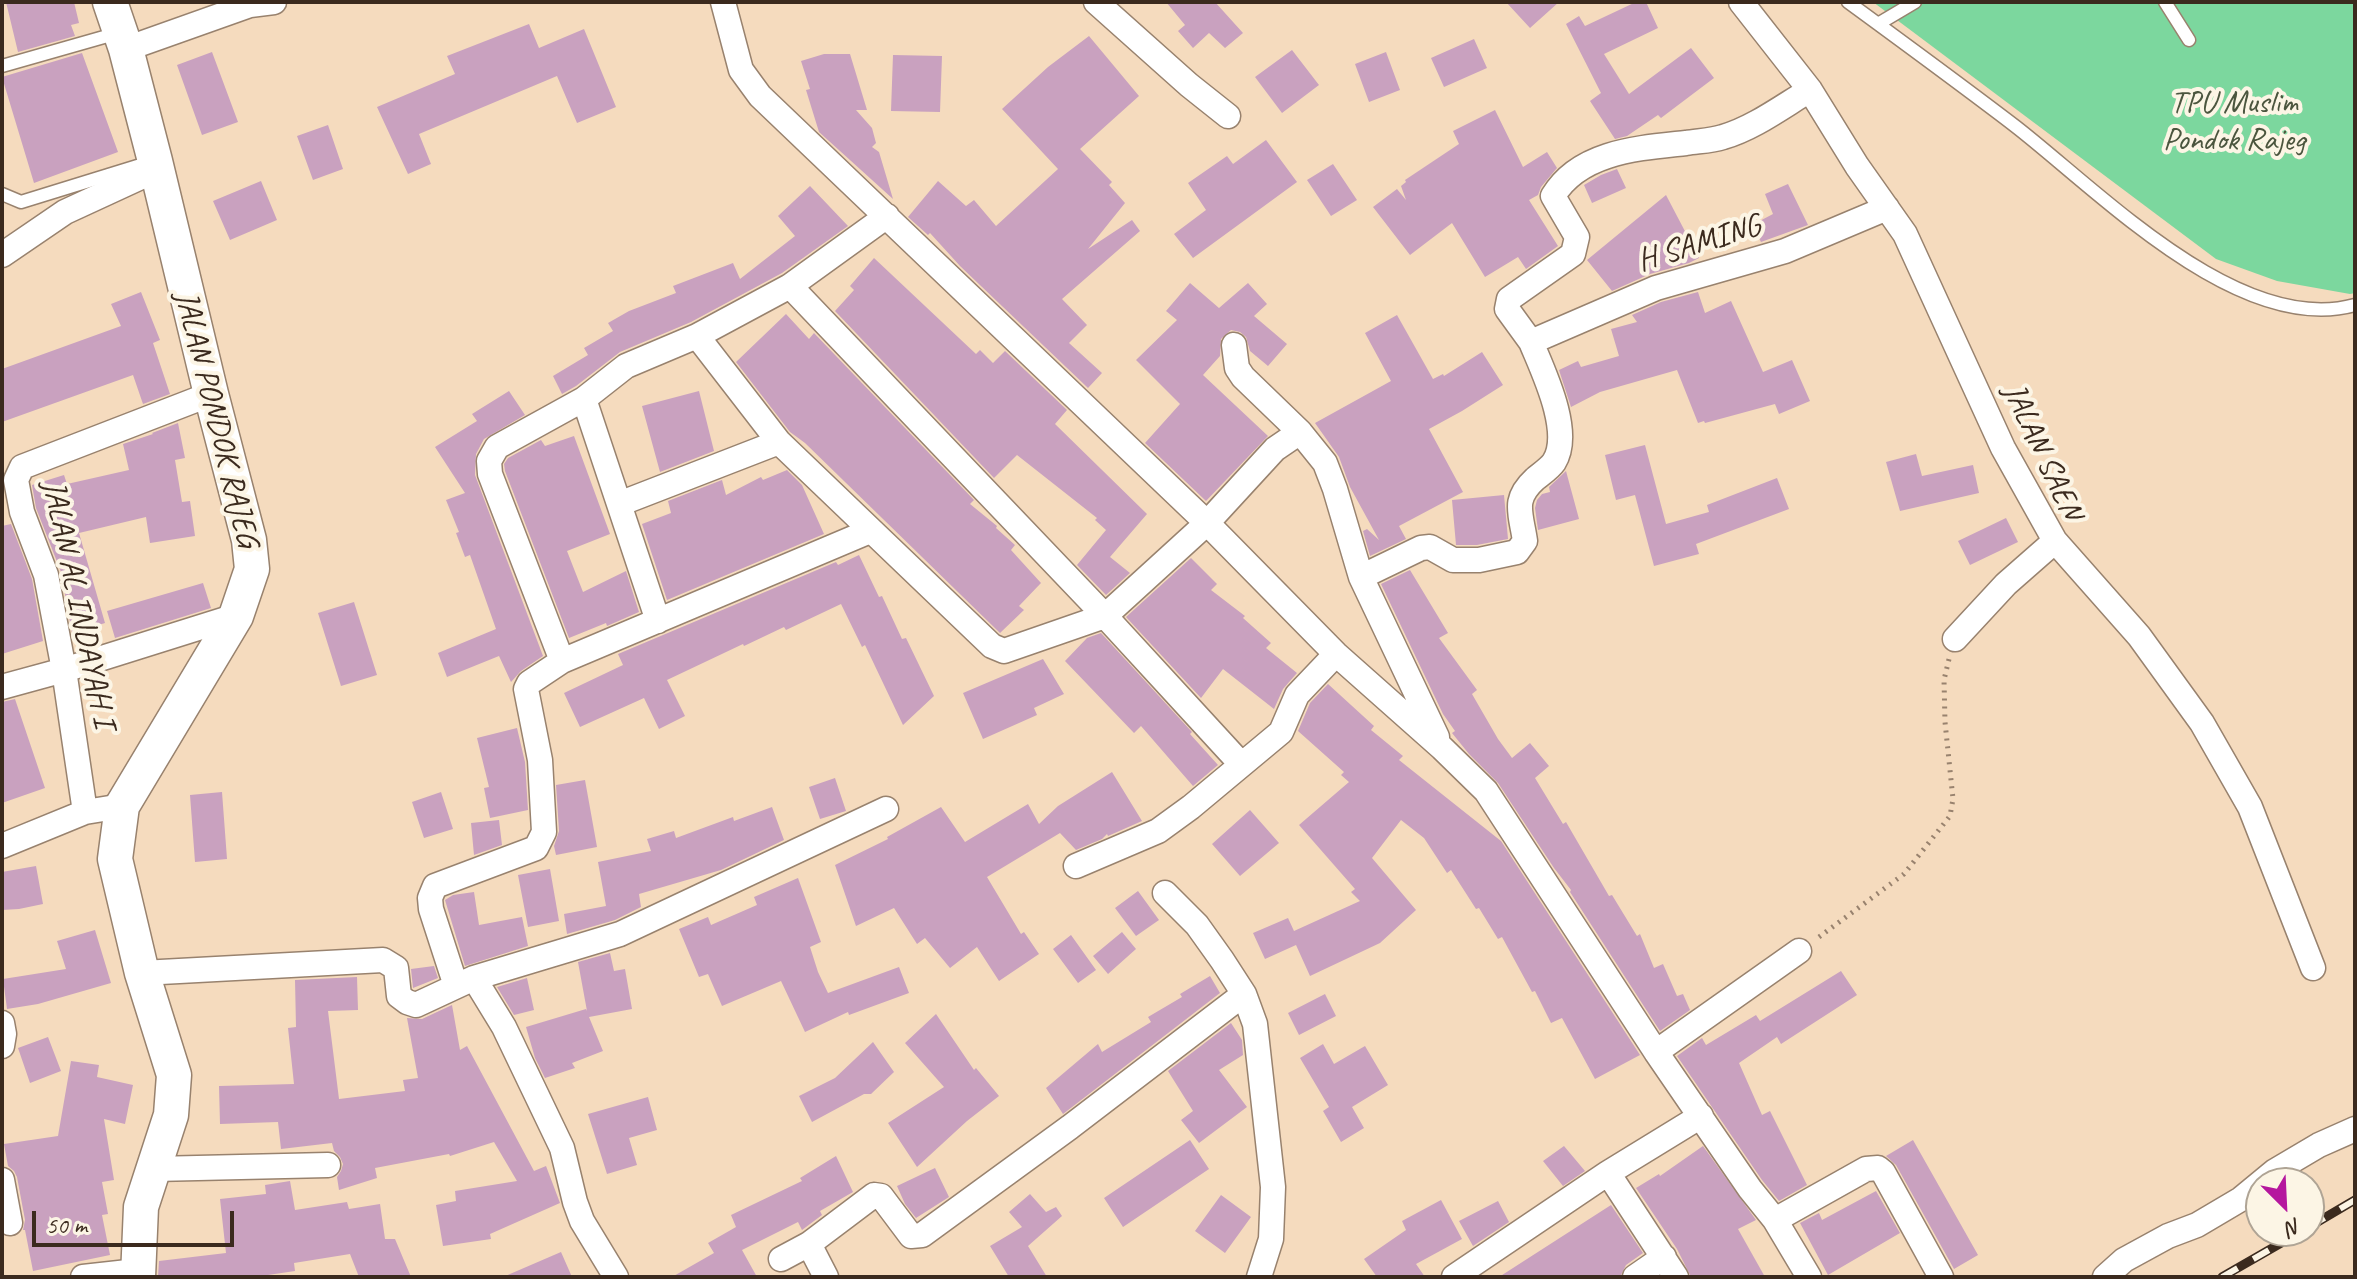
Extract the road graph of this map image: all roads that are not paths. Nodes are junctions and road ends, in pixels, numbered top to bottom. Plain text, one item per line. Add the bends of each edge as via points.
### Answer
1 (274, 2) edge
2 (723, 2) edge
3 (1096, 2) edge
4 (1741, 2) edge
5 (1848, 2) edge
6 (1915, 2) edge
7 (2165, 2) edge
8 (1878, 24) junction
9 (119, 28) edge
10 (2189, 40) dead end
11 (2, 66) edge
12 (1810, 90) junction
13 (1228, 116) dead end
14 (155, 166) junction
15 (2, 194) edge
16 (1887, 208) junction
17 (887, 216) junction
18 (2, 255) edge
19 (790, 286) junction
20 (2355, 305) edge
21 (697, 336) junction
22 (1531, 342) junction
23 (1234, 345) dead end
24 (211, 394) junction
25 (584, 399) junction
26 (1300, 432) junction
27 (779, 442) junction
28 (619, 504) junction
29 (12, 515) edge
30 (1207, 523) junction
31 (870, 531) junction
32 (2055, 541) junction
33 (1361, 577) junction
34 (236, 616) junction
35 (1105, 616) junction
36 (658, 621) junction
37 (1955, 639) road end
38 (1336, 654) junction
39 (562, 661) junction
40 (64, 670) junction
41 (2, 687) edge
42 (1442, 748) junction
43 (1241, 764) junction
44 (122, 806) junction
45 (886, 809) dead end
46 (85, 812) junction
47 (2, 846) edge
48 (1076, 866) dead end
49 (1165, 893) dead end
50 (1799, 951) road end
51 (2313, 968) dead end
52 (142, 973) junction
53 (465, 982) junction
54 (1244, 994) junction
55 (2, 1023) edge
56 (2, 1046) edge
57 (1656, 1052) junction
58 (1701, 1116) junction
59 (2355, 1129) edge
60 (328, 1165) dead end
61 (154, 1169) junction
62 (1608, 1173) junction
63 (2, 1180) edge
64 (1775, 1220) junction
65 (10, 1223) dead end
66 (809, 1244) junction
67 (781, 1259) dead end
68 (1670, 1267) edge
69 (138, 1274) edge
70 (83, 1277) edge
71 (616, 1277) edge
72 (826, 1277) edge
73 (1259, 1277) edge
74 (1454, 1277) edge
75 (1635, 1277) edge
76 (1809, 1277) edge
77 (1941, 1277) edge
78 (2105, 1277) edge

1 - 9 street
2 - 17 street via 741,70 760,96
3 - 13 street
4 - 12 street, JALAN SAEN
5 - 8 lane
6 - 8 lane
7 - 10 lane
8 - 20 lane via 2138,227 2219,281 2292,307
9 - 11 lane
9 - 14 main road, JALAN PONDOK RAJEG
12 - 16 street, JALAN SAEN
12 - 22 street via 1733,134 1604,157 1560,185 1553,196 1577,237 1573,254 1509,299 1507,309
14 - 15 lane via 21,202
14 - 18 street via 65,212
14 - 24 main road, JALAN PONDOK RAJEG
16 - 22 street, H SAMING via 1785,251 1656,288
16 - 32 street, JALAN SAEN via 1905,234 2003,448
17 - 19 street
17 - 30 street
19 - 21 street
19 - 35 street
21 - 25 street via 626,366
21 - 27 street
22 - 33 street via 1553,393 1560,438 1554,461 1519,499 1525,541 1517,552 1479,560 1453,560 1430,547 1421,548
23 - 26 street via 1243,377
24 - 29 street, JALAN AL INDAYAH I via 22,467
24 - 34 main road, JALAN PONDOK RAJEG via 249,540 252,569
25 - 28 street
25 - 39 street via 497,447 489,461
26 - 30 street via 1275,449
26 - 33 street via 1325,463
27 - 28 street
27 - 31 street
28 - 36 street
29 - 40 street, JALAN AL INDAYAH I via 46,575
30 - 35 street
30 - 38 street
31 - 35 street via 992,646 1004,651
31 - 36 street
32 - 37 street, JALAN SAEN
32 - 51 street via 2139,636 2202,723 2250,807
33 - 42 street
34 - 40 street
34 - 44 main road, JALAN PONDOK RAJEG
35 - 43 street
36 - 39 street
38 - 42 street
38 - 43 street via 1297,695 1281,732
39 - 53 street via 526,689 540,760 542,839 536,848 435,886 430,898
40 - 41 street
40 - 46 street, JALAN AL INDAYAH I
42 - 57 street via 1486,791
43 - 48 street via 1158,831
44 - 46 street
44 - 52 main road, JALAN PONDOK RAJEG via 115,859
45 - 53 street via 620,934
46 - 47 street
49 - 54 street via 1197,925
50 - 57 street
52 - 53 street via 383,960 396,968 399,996 416,1005
52 - 61 main road, JALAN PONDOK RAJEG via 174,1075 171,1115
53 - 71 street via 504,1027 562,1148 582,1221
54 - 66 street via 922,1235 911,1236 881,1196 874,1195
54 - 73 street via 1255,1024 1273,1187 1271,1239
55 - 56 street
57 - 58 street
58 - 62 street
58 - 64 street
59 - 78 street via 2275,1171 2197,1225 2124,1260
60 - 61 street
61 - 69 main road, JALAN PONDOK RAJEG via 141,1207
62 - 68 street
62 - 74 street
63 - 65 street
64 - 76 street
64 - 77 street via 1866,1169 1878,1168
66 - 67 street
66 - 72 street
68 - 75 street
69 - 70 street

